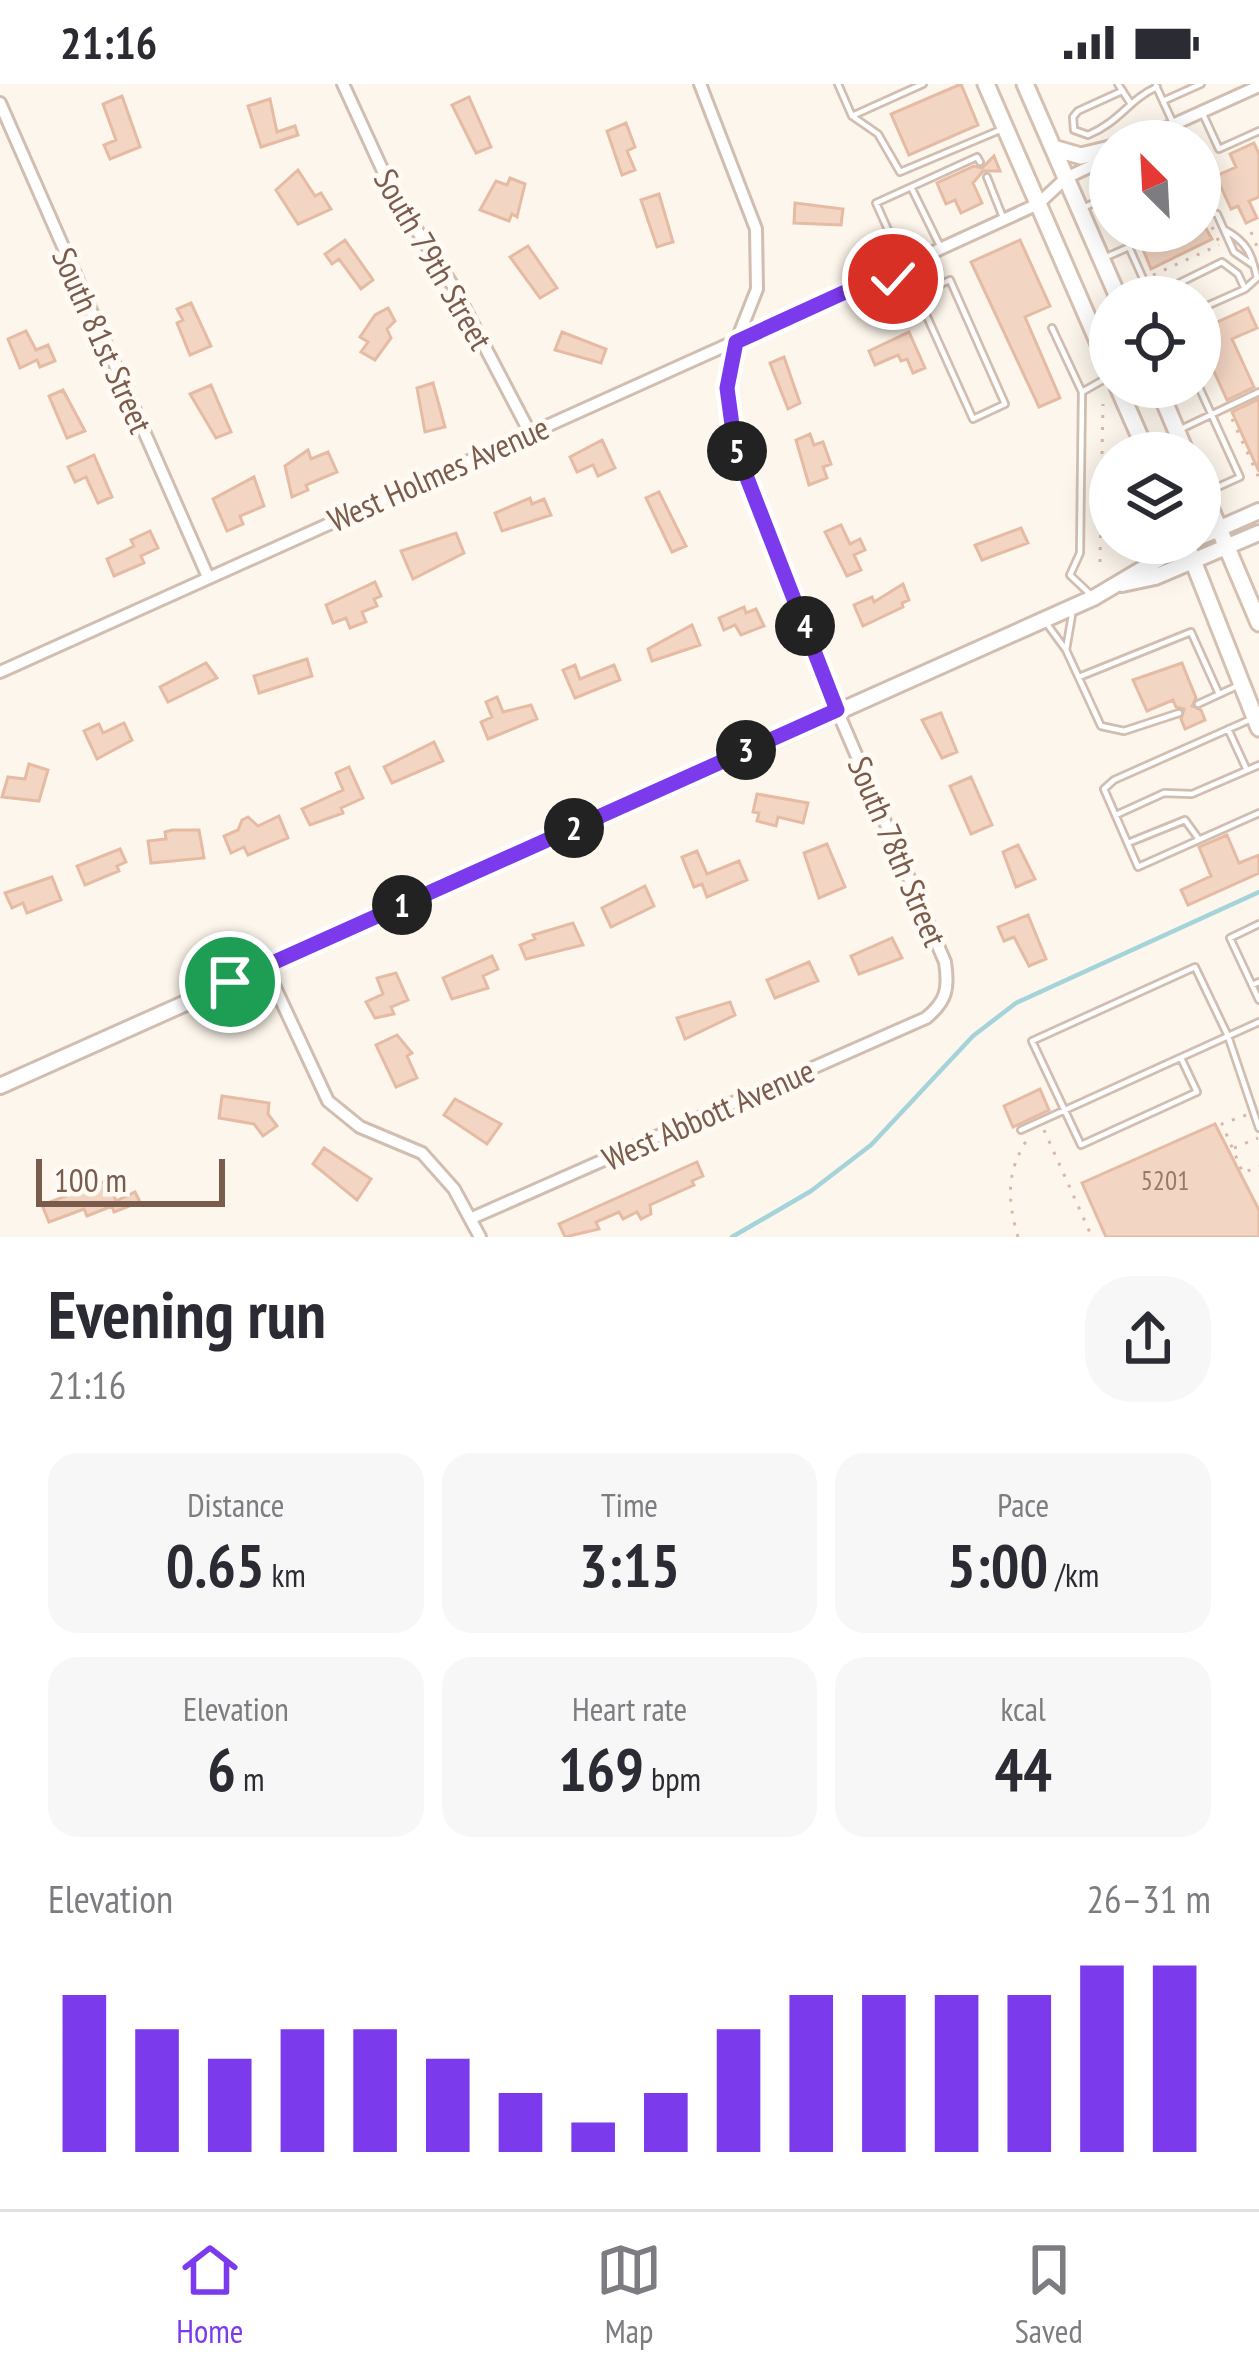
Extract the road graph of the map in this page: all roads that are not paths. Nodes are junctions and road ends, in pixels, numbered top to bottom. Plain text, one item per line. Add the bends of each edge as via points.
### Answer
1 (343, 84) edge
2 (700, 84) edge
3 (838, 84) edge
4 (922, 84) edge
5 (986, 84) edge
6 (1025, 84) edge
7 (1201, 84) edge
8 (1156, 85) edge
9 (1259, 86) edge
10 (1120, 88) edge
11 (1163, 101) junction
12 (0, 103) edge
13 (1131, 104) junction
14 (1202, 112) junction
15 (852, 116) junction
16 (1167, 120) edge
17 (1189, 120) edge
18 (1005, 128) junction
19 (1259, 131) edge
20 (1053, 148) junction
21 (1089, 155) edge
22 (980, 162) dead end
23 (1089, 165) edge
24 (987, 177) dead end
25 (1066, 178) junction
26 (911, 187) junction
27 (1038, 204) junction
28 (1089, 205) edge
29 (1080, 210) junction
30 (1004, 220) junction
31 (1221, 222) edge
32 (1225, 230) junction
33 (941, 248) junction
34 (1118, 252) edge
35 (1102, 259) junction
36 (905, 265) junction
37 (1253, 265) junction
38 (1109, 276) edge
39 (1192, 276) edge
40 (878, 277) dead end
41 (1245, 289) junction
42 (918, 294) junction
43 (1221, 300) edge
44 (1089, 322) edge
45 (1052, 328) dead end
46 (736, 342) junction
47 (1089, 386) edge
48 (1082, 392) junction
49 (1259, 392) edge
50 (1167, 408) edge
51 (1208, 408) edge
52 (1211, 414) junction
53 (1177, 430) joint
54 (529, 431) junction
55 (1219, 432) edge
56 (1221, 436) edge
57 (1221, 483) edge
58 (1259, 511) edge
59 (1221, 529) edge
60 (1221, 532) edge
61 (1259, 533) edge
62 (1227, 548) junction
63 (1221, 551) edge
64 (1152, 564) edge
65 (1187, 564) edge
66 (1195, 564) edge
67 (208, 578) junction
68 (1117, 585) junction
69 (1095, 597) junction
70 (1075, 606) junction
71 (1044, 620) junction
72 (1259, 623) edge
73 (1066, 650) junction
74 (0, 672) edge
75 (1079, 677) junction
76 (1244, 682) junction
77 (1219, 694) junction
78 (1255, 698) edge
79 (1198, 704) dead end
80 (837, 710) junction
81 (1178, 713) dead end
82 (1257, 723) edge
83 (1228, 729) junction
84 (1259, 765) edge
85 (1247, 770) junction
86 (1259, 813) edge
87 (1116, 815) junction
88 (1199, 840) junction
89 (1128, 844) junction
90 (1259, 924) edge
91 (265, 966) junction
92 (1256, 983) edge
93 (1259, 1000) edge
94 (940, 1006) joint
95 (1259, 1022) edge
96 (1228, 1036) junction
97 (1181, 1058) junction
98 (0, 1086) edge
99 (1065, 1110) junction
100 (1259, 1128) edge
101 (1022, 1130) dead end
102 (472, 1218) junction
103 (480, 1237) edge

1 - 54 street, South 79th Street via 394,196 453,286
2 - 46 street, South 78th Street via 755,229 757,289
3 - 15 lane
4 - 15 lane
5 - 18 main road
6 - 20 main road
7 - 11 lane
8 - 11 lane
8 - 13 lane
9 - 14 street
10 - 13 lane
10 - 13 lane via 1078,111 1074,130 1088,135 1112,125
11 - 16 lane
12 - 67 street, South 81st Street
14 - 17 street
14 - 19 lane via 1219,148
15 - 18 lane via 878,134 900,172
18 - 27 main road
20 - 21 main road
20 - 25 main road
22 - 26 lane
23 - 25 street
24 - 30 lane
25 - 27 street
25 - 29 main road
26 - 33 lane
26 - 36 lane via 876,202
27 - 30 street
27 - 44 main road
28 - 29 lane
29 - 35 main road
30 - 33 street
31 - 32 lane
32 - 37 lane via 1234,252
32 - 37 lane via 1245,241
33 - 36 street
34 - 35 lane
35 - 38 main road
36 - 42 lane
37 - 41 lane via 1257,278
39 - 41 lane via 1222,262
40 - 46 street, West Holmes Avenue
41 - 43 lane
42 - 42 lane via 974,419 1005,404 950,280
45 - 48 lane
46 - 54 street, West Holmes Avenue
46 - 80 street, South 78th Street via 727,388 735,447
47 - 48 lane
48 - 69 lane via 1080,553 1070,575
49 - 52 lane
50 - 53 main road
51 - 52 lane
52 - 53 lane
52 - 55 lane
54 - 67 street, West Holmes Avenue
56 - 57 lane via 1240,477
58 - 59 street
60 - 62 main road
61 - 62 street
62 - 63 street
62 - 72 main road
64 - 68 street
65 - 68 street
66 - 76 main road
67 - 74 street, West Holmes Avenue
68 - 69 street
69 - 70 street
70 - 71 street
70 - 73 lane
71 - 73 lane
71 - 80 street
73 - 75 lane
75 - 77 lane via 1191,632
75 - 81 lane via 1092,711 1111,731
76 - 77 lane
76 - 78 main road
77 - 79 lane
78 - 82 main road
80 - 91 street
80 - 94 street, South 78th Street via 945,962 949,986
82 - 83 lane
83 - 85 lane
83 - 87 lane via 1109,783 1104,789
84 - 85 lane
85 - 87 lane
86 - 88 lane
87 - 89 lane
88 - 89 lane via 1185,820
88 - 89 lane via 1138,867
90 - 92 lane via 1230,938
91 - 98 street
91 - 102 street via 328,1101 360,1127 422,1153
92 - 93 lane
94 - 102 street, West Abbott Avenue
95 - 96 lane
96 - 97 lane
96 - 99 lane via 1196,967 1032,1041
96 - 100 lane
97 - 99 lane
97 - 99 lane via 1197,1092 1081,1145
99 - 101 lane
102 - 103 street

